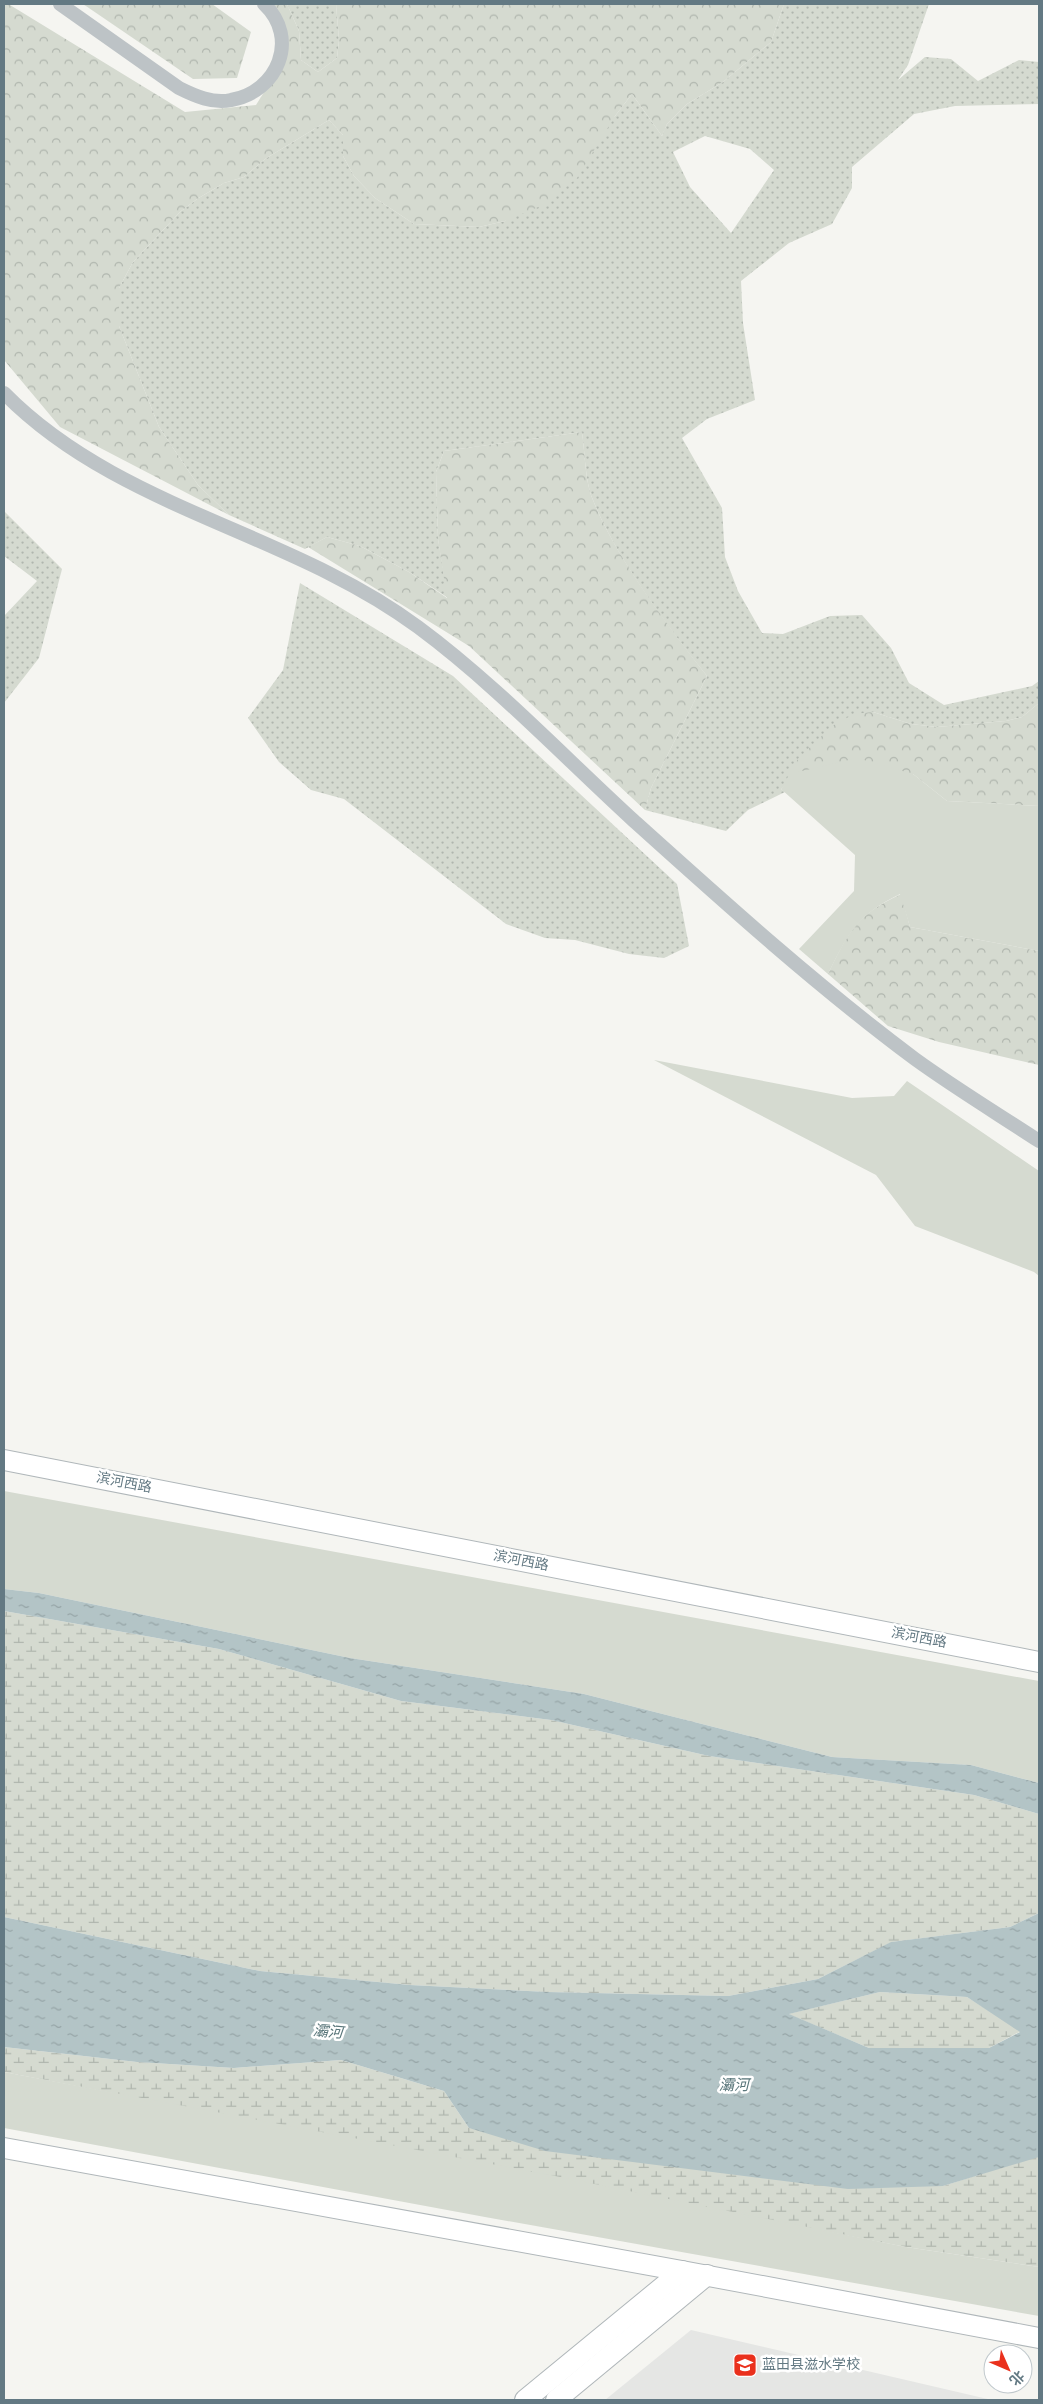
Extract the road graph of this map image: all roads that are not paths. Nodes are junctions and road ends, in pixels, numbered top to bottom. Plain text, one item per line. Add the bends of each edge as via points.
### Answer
1 (60, 4) edge
2 (264, 4) edge
3 (4, 393) edge
4 (1039, 1141) edge
5 (4, 1460) edge
6 (1039, 1662) edge
7 (4, 2148) edge
8 (682, 2271) junction
9 (707, 2275) junction
10 (1039, 2338) edge
11 (525, 2400) edge
12 (556, 2400) edge

1 - 2 street via 179,88 212,100 232,100 251,92 267,81 277,66 284,46 280,29
3 - 4 street via 62,442 94,463 180,507 318,567 376,598 418,626 816,981 918,1061
5 - 6 street, 滨河西路
7 - 8 street
8 - 9 street
8 - 11 street
9 - 10 street
9 - 12 street

